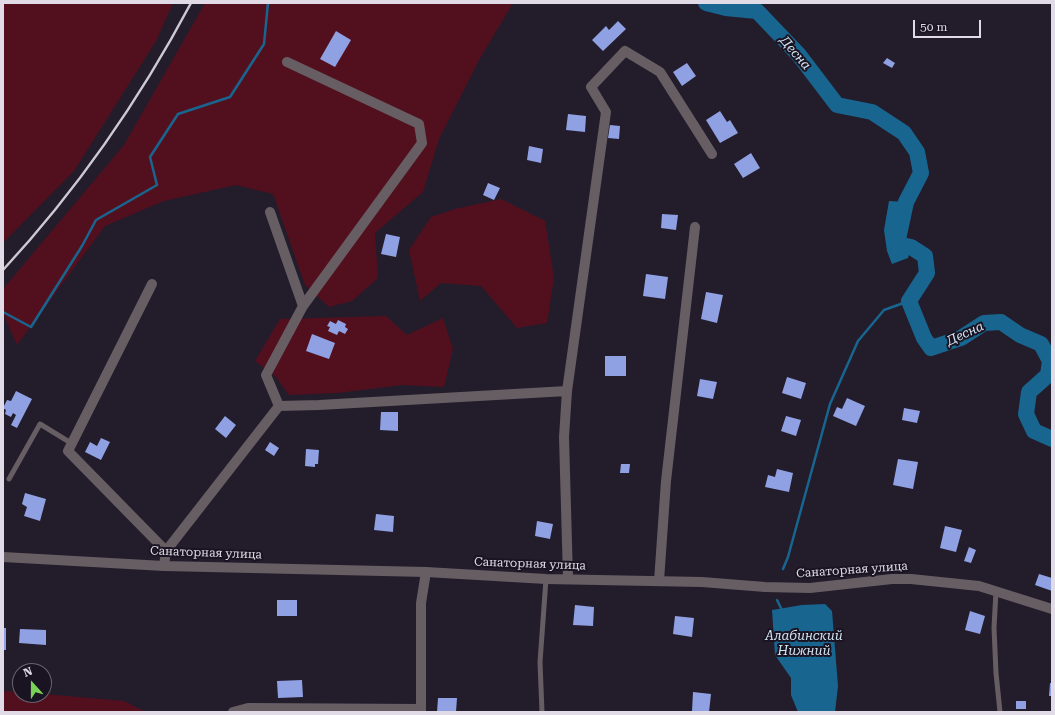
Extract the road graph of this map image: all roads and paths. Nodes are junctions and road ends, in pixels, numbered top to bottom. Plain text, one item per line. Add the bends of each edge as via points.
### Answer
1 (287, 62) dead end
2 (712, 154) dead end
3 (270, 212) dead end
4 (695, 227) dead end
5 (152, 284) dead end
6 (303, 306) junction
7 (567, 391) junction
8 (279, 406) junction
9 (72, 444) junction
10 (9, 479) dead end
11 (166, 551) junction
12 (3, 557) edge
13 (164, 566) junction
14 (426, 572) junction
15 (546, 578) junction
16 (568, 578) junction
17 (659, 581) junction
18 (996, 591) junction
19 (1052, 609) edge
20 (421, 711) edge
21 (233, 712) edge
22 (542, 712) edge
23 (1000, 712) edge

1 - 6 street via 420,124 422,143
2 - 7 street via 660,72 625,51 591,87 606,112
3 - 6 street
4 - 17 street via 666,481
5 - 9 street
6 - 8 street via 266,375
7 - 8 street
7 - 16 street via 564,438
8 - 11 street
9 - 10 lane via 40,424
9 - 11 street via 68,451
11 - 13 street
12 - 13 street, Санаторная улица
13 - 14 street, Санаторная улица
14 - 15 street, Санаторная улица
14 - 20 street via 420,603
15 - 16 street, Санаторная улица
15 - 22 lane via 540,662
16 - 17 street, Санаторная улица
17 - 18 street, Санаторная улица via 810,588 911,579 979,586
18 - 19 street, Санаторная улица
18 - 23 lane via 994,628
20 - 21 street via 248,708

